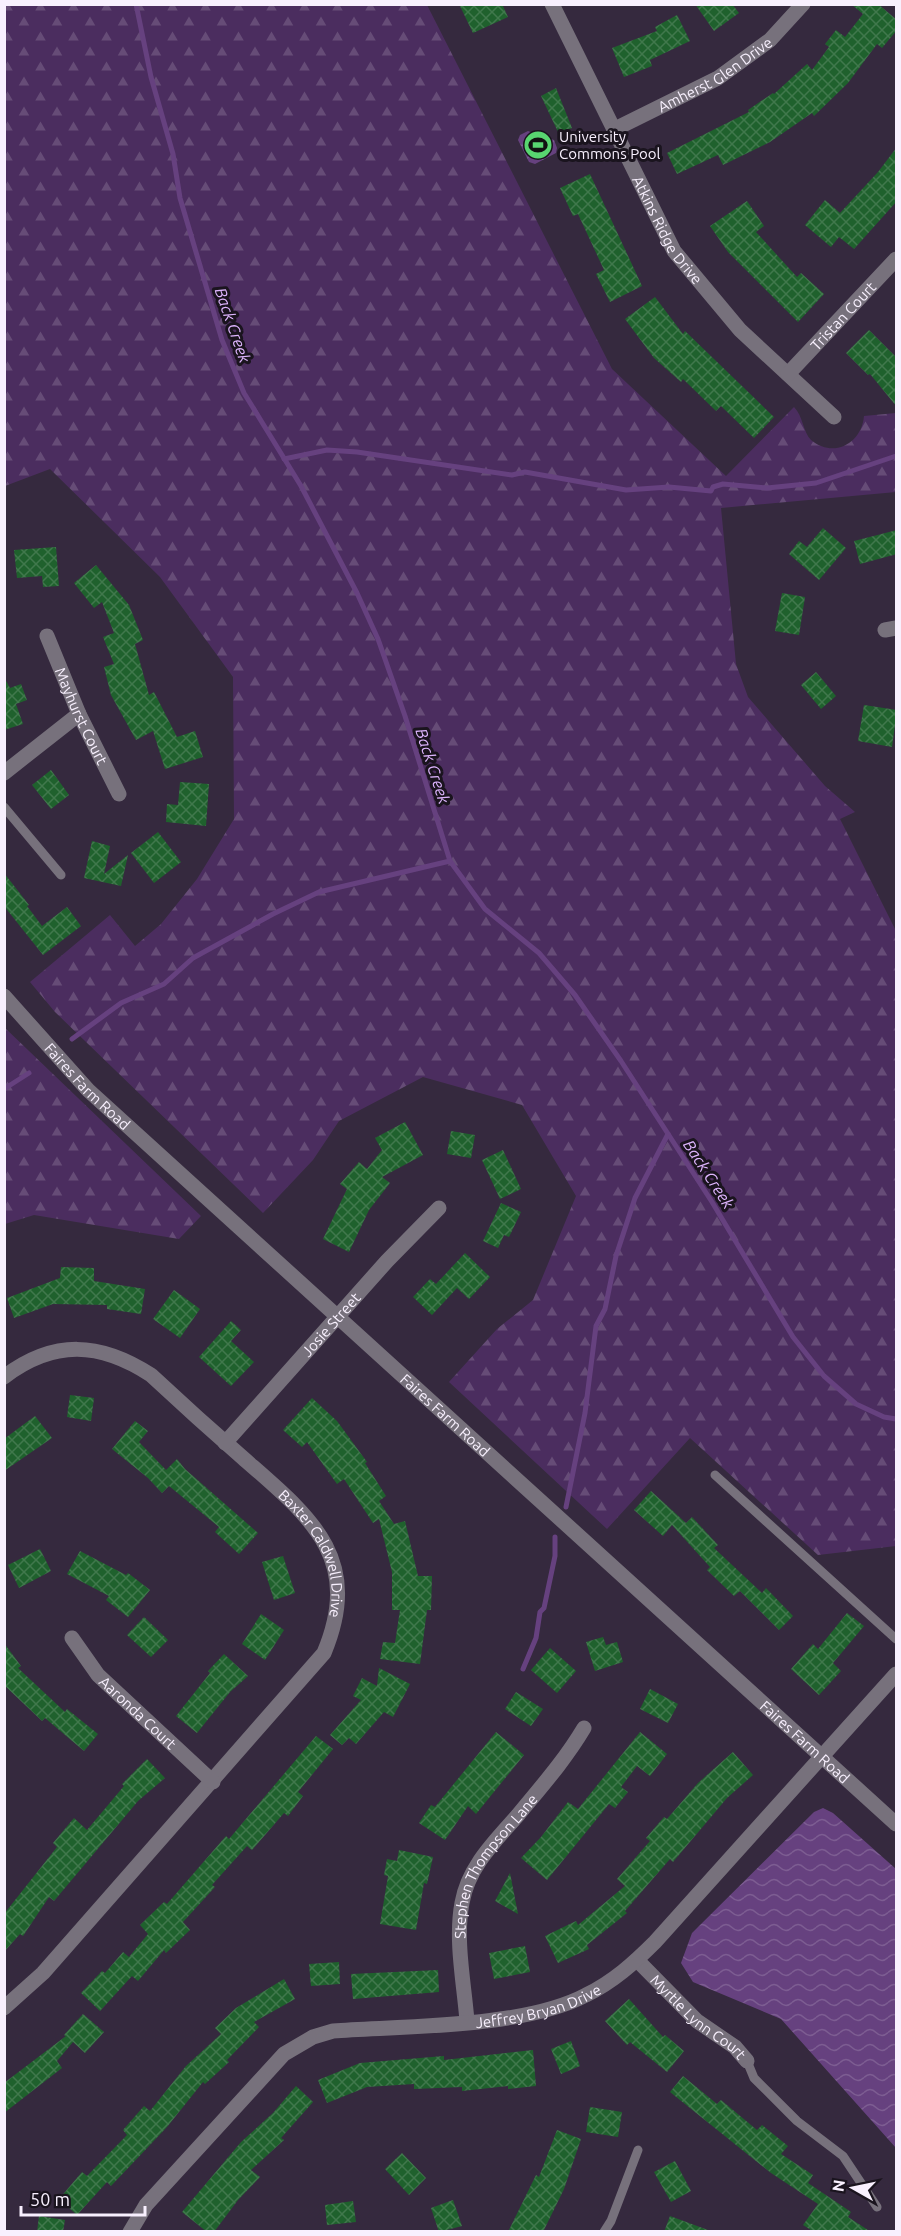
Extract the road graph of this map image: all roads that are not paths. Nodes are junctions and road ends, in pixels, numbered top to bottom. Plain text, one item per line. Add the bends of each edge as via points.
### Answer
1 (552, 4) edge
2 (803, 4) edge
3 (615, 129) junction
4 (897, 259) edge
5 (788, 374) junction
6 (834, 417) dead end
7 (47, 636) dead end
8 (79, 714) junction
9 (4, 773) edge
10 (119, 794) dead end
11 (4, 807) edge
12 (62, 875) dead end
13 (4, 996) edge
14 (439, 1208) dead end
15 (339, 1318) junction
16 (4, 1377) edge
17 (225, 1443) junction
18 (715, 1475) dead end
19 (72, 1638) dead end
20 (897, 1639) edge
21 (897, 1674) edge
22 (584, 1728) dead end
23 (823, 1757) junction
24 (213, 1782) junction
25 (897, 1824) edge
26 (637, 1960) junction
27 (4, 2008) edge
28 (467, 2021) junction
29 (747, 2061) joint
30 (638, 2150) dead end
31 (877, 2207) dead end
32 (130, 2232) edge
33 (604, 2232) edge

1 - 3 street, Atkins Ridge Drive
2 - 3 street, Amherst Glen Drive via 770,40 718,78
3 - 5 street, Atkins Ridge Drive via 674,251 740,330
4 - 5 street, Tristan Court
5 - 6 street, Atkins Ridge Drive
7 - 8 street, Mayhurst Court
8 - 9 street
8 - 10 street, Mayhurst Court
11 - 12 lane
13 - 15 street, Faires Farm Road via 88,1090
14 - 15 street, Josie Street
15 - 17 street, Josie Street
15 - 23 street, Faires Farm Road
16 - 17 street, Baxter Caldwell Drive via 31,1359 53,1351 100,1351 127,1359 151,1375
17 - 24 street, Baxter Caldwell Drive via 302,1511 324,1540 334,1565 338,1608 324,1653
18 - 20 lane
19 - 24 street, Aaronda Court via 98,1675
21 - 23 street, Jeffrey Bryan Drive
22 - 28 street, Stephen Thompson Lane via 568,1755 483,1856 469,1880 460,1923
23 - 25 street, Faires Farm Road
23 - 26 street, Jeffrey Bryan Drive
24 - 27 street, Baxter Caldwell Drive via 42,1973
26 - 28 street, Jeffrey Bryan Drive via 604,1985 556,2008
26 - 29 street, Myrtle Lynn Court via 697,2020 735,2047
28 - 32 street, Jeffrey Bryan Drive via 333,2031 291,2049 146,2205
29 - 31 lane, Myrtle Lynn Court via 754,2078 797,2121 843,2156
30 - 33 lane

